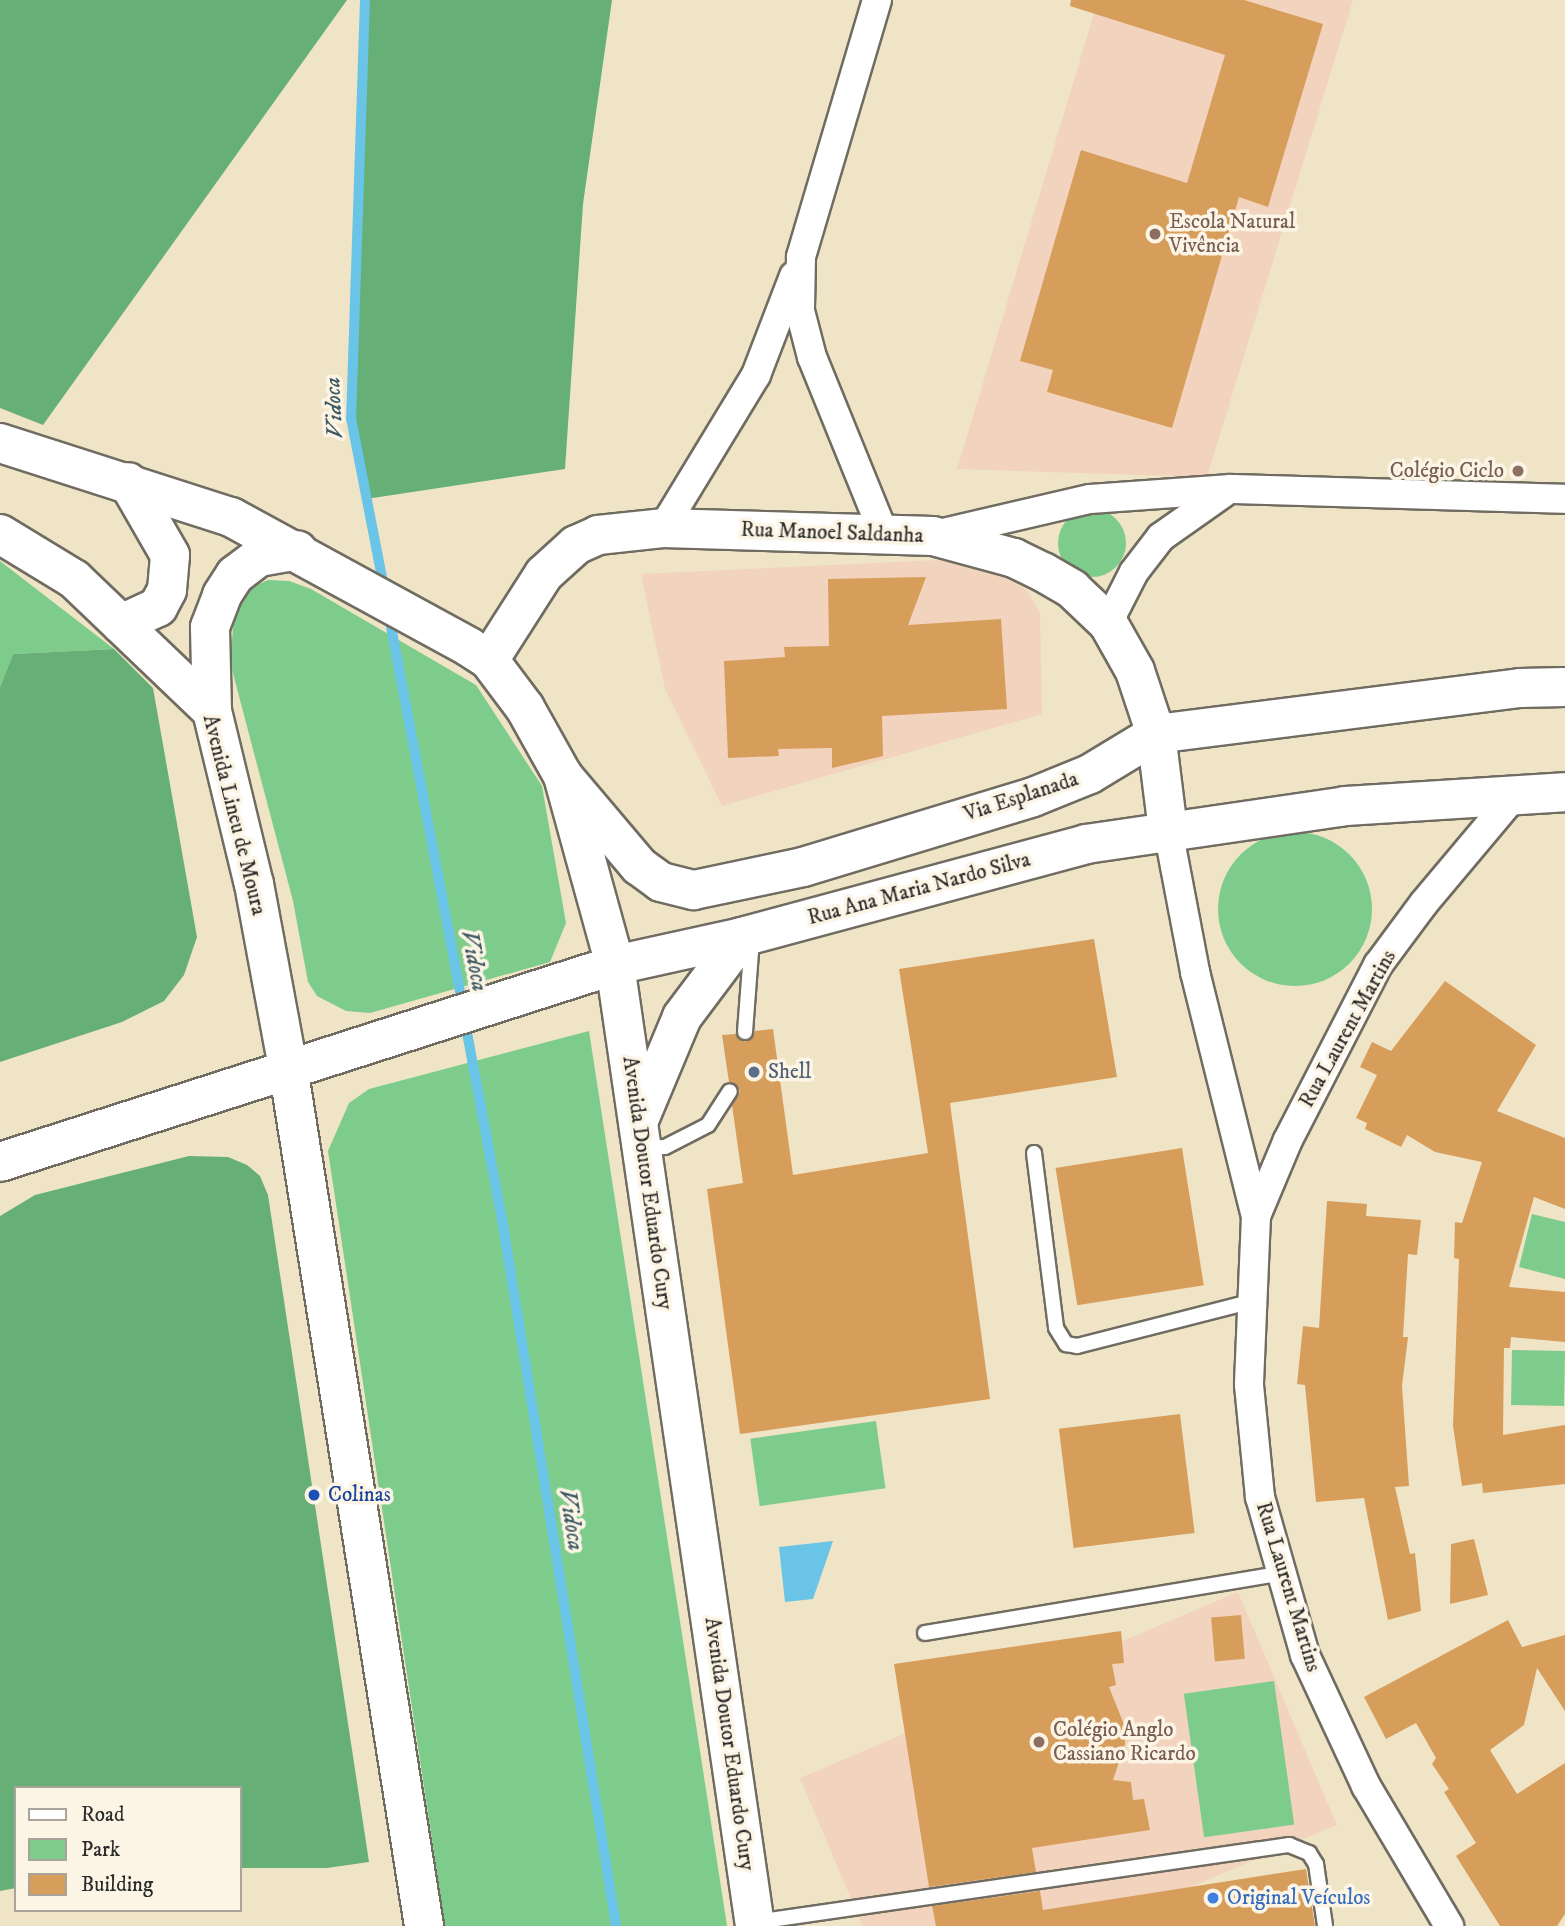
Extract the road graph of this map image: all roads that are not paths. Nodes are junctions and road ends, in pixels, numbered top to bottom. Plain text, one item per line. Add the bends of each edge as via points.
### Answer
1 (877, 0) edge
2 (801, 257) junction
3 (0, 443) edge
4 (128, 482) junction
5 (1231, 489) junction
6 (1565, 499) edge
7 (663, 528) junction
8 (883, 532) junction
9 (0, 534) edge
10 (933, 536) junction
11 (308, 556) junction
12 (1108, 623) junction
13 (121, 624) junction
14 (479, 653) junction
15 (1565, 687) edge
16 (212, 711) junction
17 (1156, 734) junction
18 (563, 776) junction
19 (1517, 792) junction
20 (1565, 792) edge
21 (1168, 830) junction
22 (747, 936) junction
23 (615, 965) junction
24 (745, 1032) dead end
25 (288, 1067) junction
26 (730, 1091) dead end
27 (639, 1135) junction
28 (1034, 1153) dead end
29 (9, 1155) edge
30 (1256, 1216) junction
31 (1252, 1301) junction
32 (1282, 1573) junction
33 (925, 1633) dead end
34 (755, 1924) edge
35 (424, 1926) edge
36 (1325, 1926) edge
37 (1449, 1926) edge

1 - 2 street
2 - 7 street via 756,375
2 - 8 street via 800,311 812,357
3 - 4 main road
4 - 11 main road via 231,517
4 - 13 main road via 170,555 167,590 158,607
5 - 6 street, Rua Manoel Saldanha
5 - 10 street, Rua Manoel Saldanha via 1090,499
5 - 12 street via 1161,537 1134,572
7 - 8 main road, Rua Manoel Saldanha
7 - 14 main road, Rua Manoel Saldanha via 619,530 576,545 544,574
8 - 10 main road, Rua Manoel Saldanha
9 - 13 main road, Avenida Lineu de Moura via 74,579
10 - 12 main road via 1014,558 1044,572 1072,589
11 - 14 main road, Avenida Doutor Eduardo Cury
11 - 16 main road via 259,557 235,575 222,595 209,627
12 - 17 main road via 1135,671
13 - 16 main road, Avenida Lineu de Moura
14 - 18 main road, Avenida Doutor Eduardo Cury via 525,708
15 - 17 main road, Via Esplanada via 1520,688
16 - 25 main road, Avenida Lineu de Moura via 254,884
17 - 18 main road, Via Esplanada via 1090,774 1033,797 803,867 694,890 661,882 639,866
17 - 21 main road
18 - 23 main road, Avenida Doutor Eduardo Cury
19 - 20 main road, Rua Ana Maria Nardo Silva
19 - 21 main road, Rua Ana Maria Nardo Silva via 1345,806
19 - 30 street, Rua Laurent Martins via 1378,965 1288,1140
21 - 22 main road, Rua Ana Maria Nardo Silva via 1086,844
21 - 30 street, Rua Laurent Martins via 1195,972
22 - 23 main road, Rua Ana Maria Nardo Silva
22 - 24 lane
22 - 27 main road via 682,1017
23 - 25 main road, Rua Ana Maria Nardo Silva
23 - 27 main road, Avenida Doutor Eduardo Cury
25 - 29 main road, Rua Ana Maria Nardo Silva
25 - 35 main road
26 - 27 lane via 708,1125 688,1138 665,1147
27 - 34 main road, Avenida Doutor Eduardo Cury
28 - 31 lane via 1056,1328 1066,1344 1077,1346
30 - 31 street, Rua Laurent Martins
31 - 32 street, Rua Laurent Martins via 1248,1385 1260,1497
32 - 33 lane
32 - 37 street, Rua Laurent Martins via 1305,1654 1366,1786
34 - 36 lane via 1289,1845 1309,1853 1316,1864

